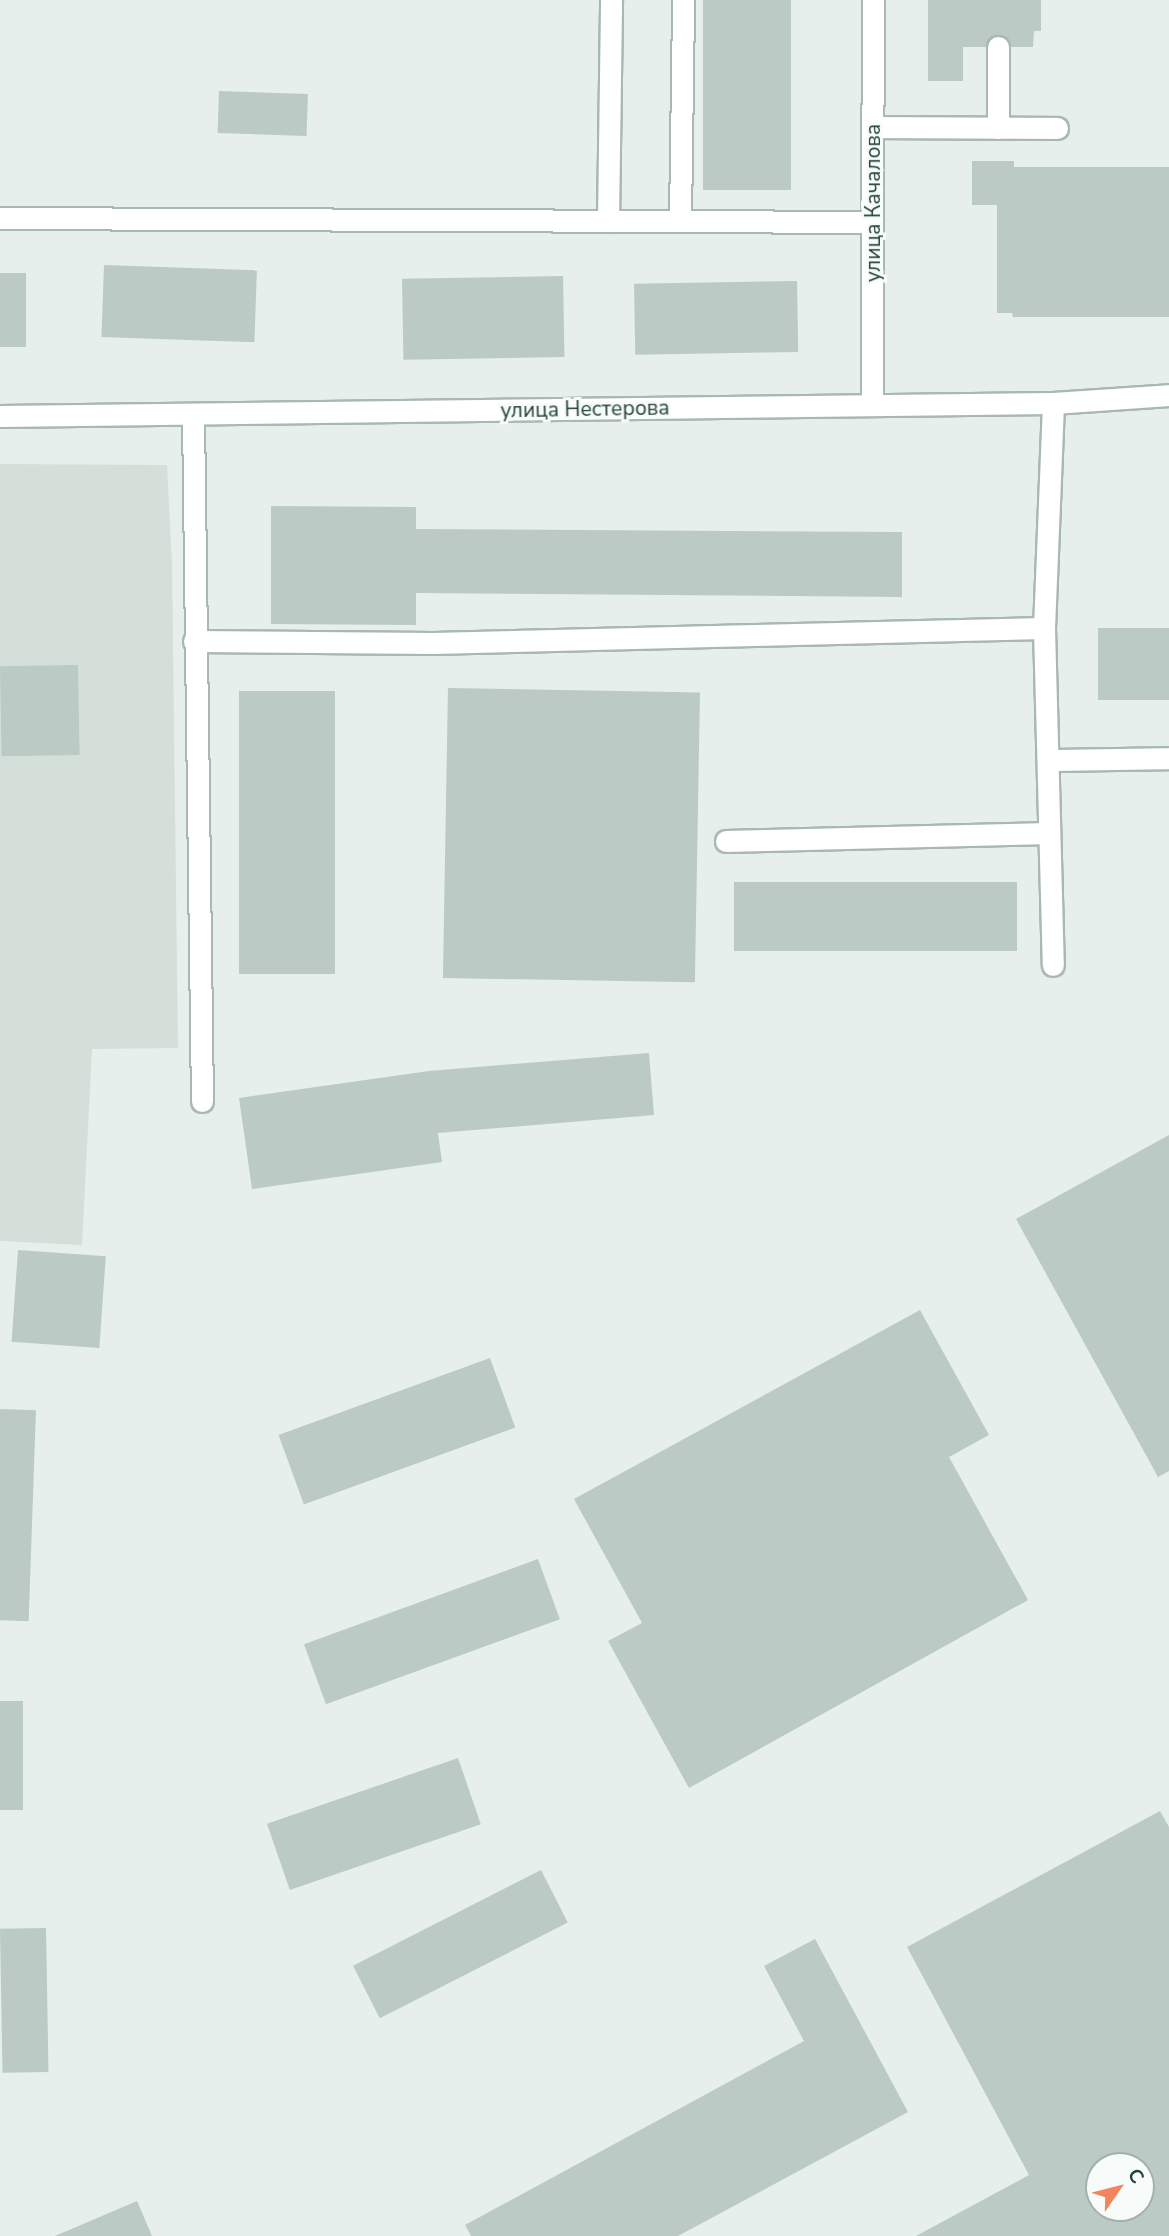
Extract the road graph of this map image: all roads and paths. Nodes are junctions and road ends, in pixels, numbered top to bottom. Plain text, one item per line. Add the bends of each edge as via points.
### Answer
1 (611, 0) edge
2 (683, 0) edge
3 (873, 0) edge
4 (998, 47) dead end
5 (873, 127) junction
6 (998, 128) junction
7 (1057, 128) dead end
8 (0, 218) edge
9 (608, 221) junction
10 (680, 221) junction
11 (872, 222) junction
12 (1169, 395) edge
13 (1053, 403) junction
14 (872, 405) junction
15 (193, 415) junction
16 (0, 416) edge
17 (1044, 628) junction
18 (194, 641) junction
19 (1169, 758) edge
20 (1048, 760) junction
21 (1049, 832) junction
22 (726, 841) dead end
23 (1053, 965) dead end
24 (202, 1101) dead end

1 - 9 street
2 - 10 street
3 - 5 street, улица Качалова
4 - 6 street
5 - 6 street
5 - 11 street, улица Качалова
6 - 7 street
8 - 9 street
9 - 10 street
10 - 11 street
11 - 14 street, улица Качалова
12 - 13 street, улица Нестерова
13 - 14 street, улица Нестерова
13 - 17 street
14 - 15 street, улица Нестерова
15 - 16 street, улица Нестерова
15 - 18 street
17 - 18 street via 433,643
17 - 20 street
18 - 24 street
19 - 20 street
20 - 21 street
21 - 22 street
21 - 23 street

